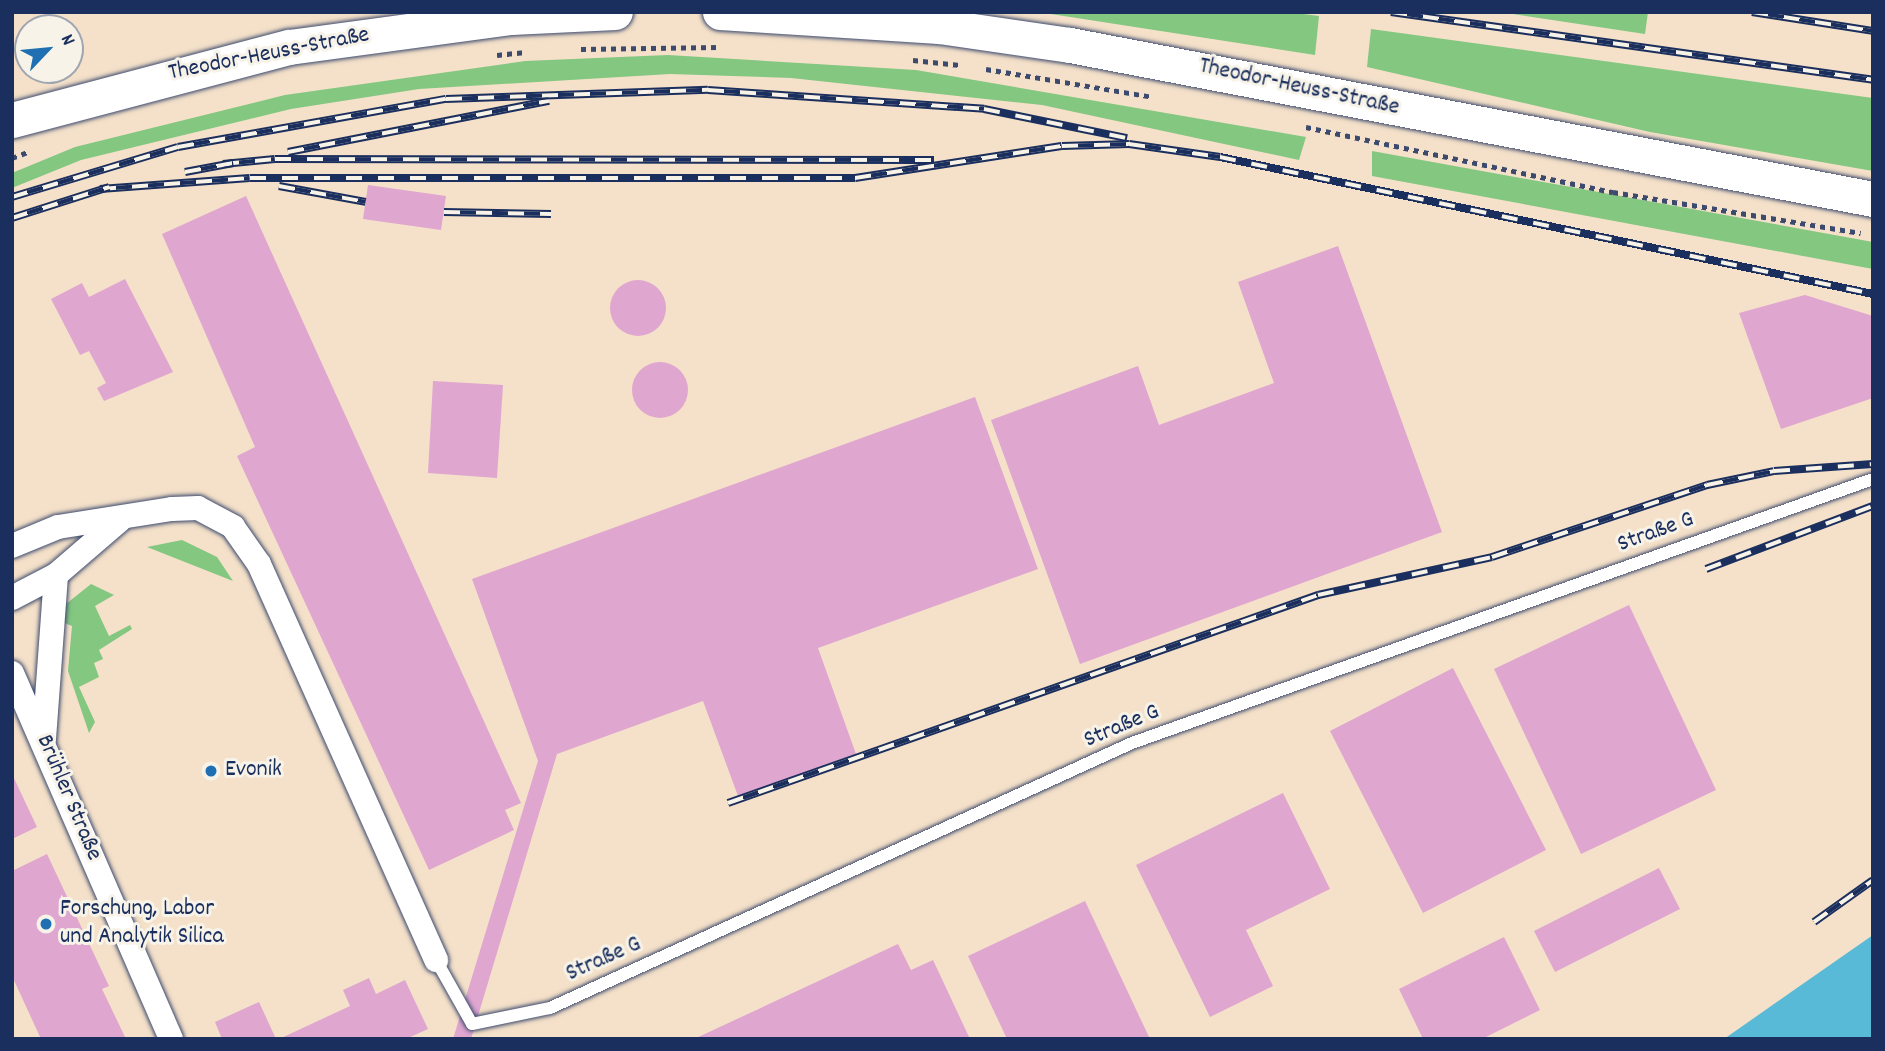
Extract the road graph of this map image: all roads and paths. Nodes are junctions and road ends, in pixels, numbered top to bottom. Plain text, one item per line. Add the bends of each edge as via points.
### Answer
1 (615, 12) edge
2 (720, 12) edge
3 (731, 48) dead end
4 (568, 50) dead end
5 (540, 51) dead end
6 (488, 56) dead end
7 (908, 60) dead end
8 (1158, 98) dead end
9 (12, 120) edge
10 (1301, 126) dead end
11 (36, 149) dead end
12 (12, 158) edge
13 (1873, 198) edge
14 (1873, 234) edge
15 (1873, 479) edge
16 (120, 520) junction
17 (12, 546) edge
18 (55, 575) junction
19 (12, 598) edge
20 (12, 673) edge
21 (44, 740) junction
22 (436, 960) joint
23 (171, 1039) edge

1 - 9 main road, Theodor-Heuss-Straße via 511,17 289,47
2 - 13 main road, Theodor-Heuss-Straße via 939,26 1070,45
3 - 4 path
5 - 6 path
7 - 8 path
10 - 14 path via 1613,192
11 - 12 path
15 - 22 lane, Straße G via 1132,743 550,1008 472,1024
16 - 17 street via 58,527
16 - 18 street
16 - 22 street via 198,508 233,527 245,543
18 - 19 street
18 - 21 street
20 - 21 street, Brühler Straße
21 - 23 street, Brühler Straße

